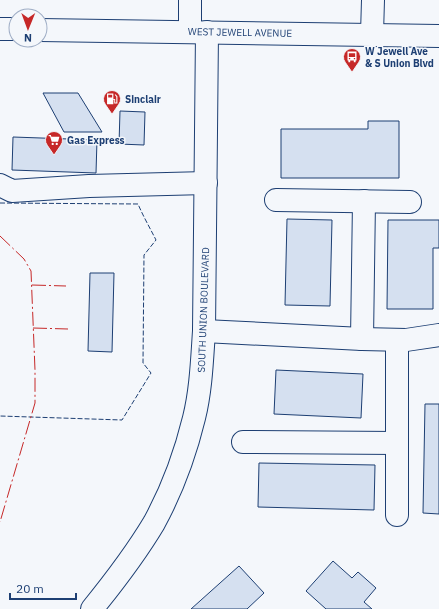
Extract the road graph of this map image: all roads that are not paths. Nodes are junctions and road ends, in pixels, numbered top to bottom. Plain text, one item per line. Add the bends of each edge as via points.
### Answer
1 (190, 0) edge
2 (373, 0) edge
3 (48, 30) edge
4 (198, 32) junction
5 (372, 34) junction
6 (439, 36) edge
7 (206, 183) junction
8 (0, 185) edge
9 (276, 200) dead end
10 (364, 201) junction
11 (410, 202) dead end
12 (204, 331) junction
13 (439, 335) edge
14 (362, 339) junction
15 (397, 340) junction
16 (243, 442) dead end
17 (397, 443) junction
18 (397, 515) dead end
19 (92, 609) edge

1 - 4 main road, SOUTH UNION BOULEVARD
2 - 5 main road
3 - 4 main road, WEST JEWELL AVENUE
4 - 5 main road, WEST JEWELL AVENUE
4 - 7 main road, SOUTH UNION BOULEVARD
5 - 6 main road, WEST JEWELL AVENUE
7 - 8 main road via 12,191
7 - 12 main road, SOUTH UNION BOULEVARD
9 - 10 main road
10 - 11 main road
10 - 14 main road
12 - 14 main road
12 - 19 main road, SOUTH UNION BOULEVARD via 194,417 177,476 154,523
13 - 15 main road
14 - 15 main road
15 - 17 main road
16 - 17 main road
17 - 18 main road

